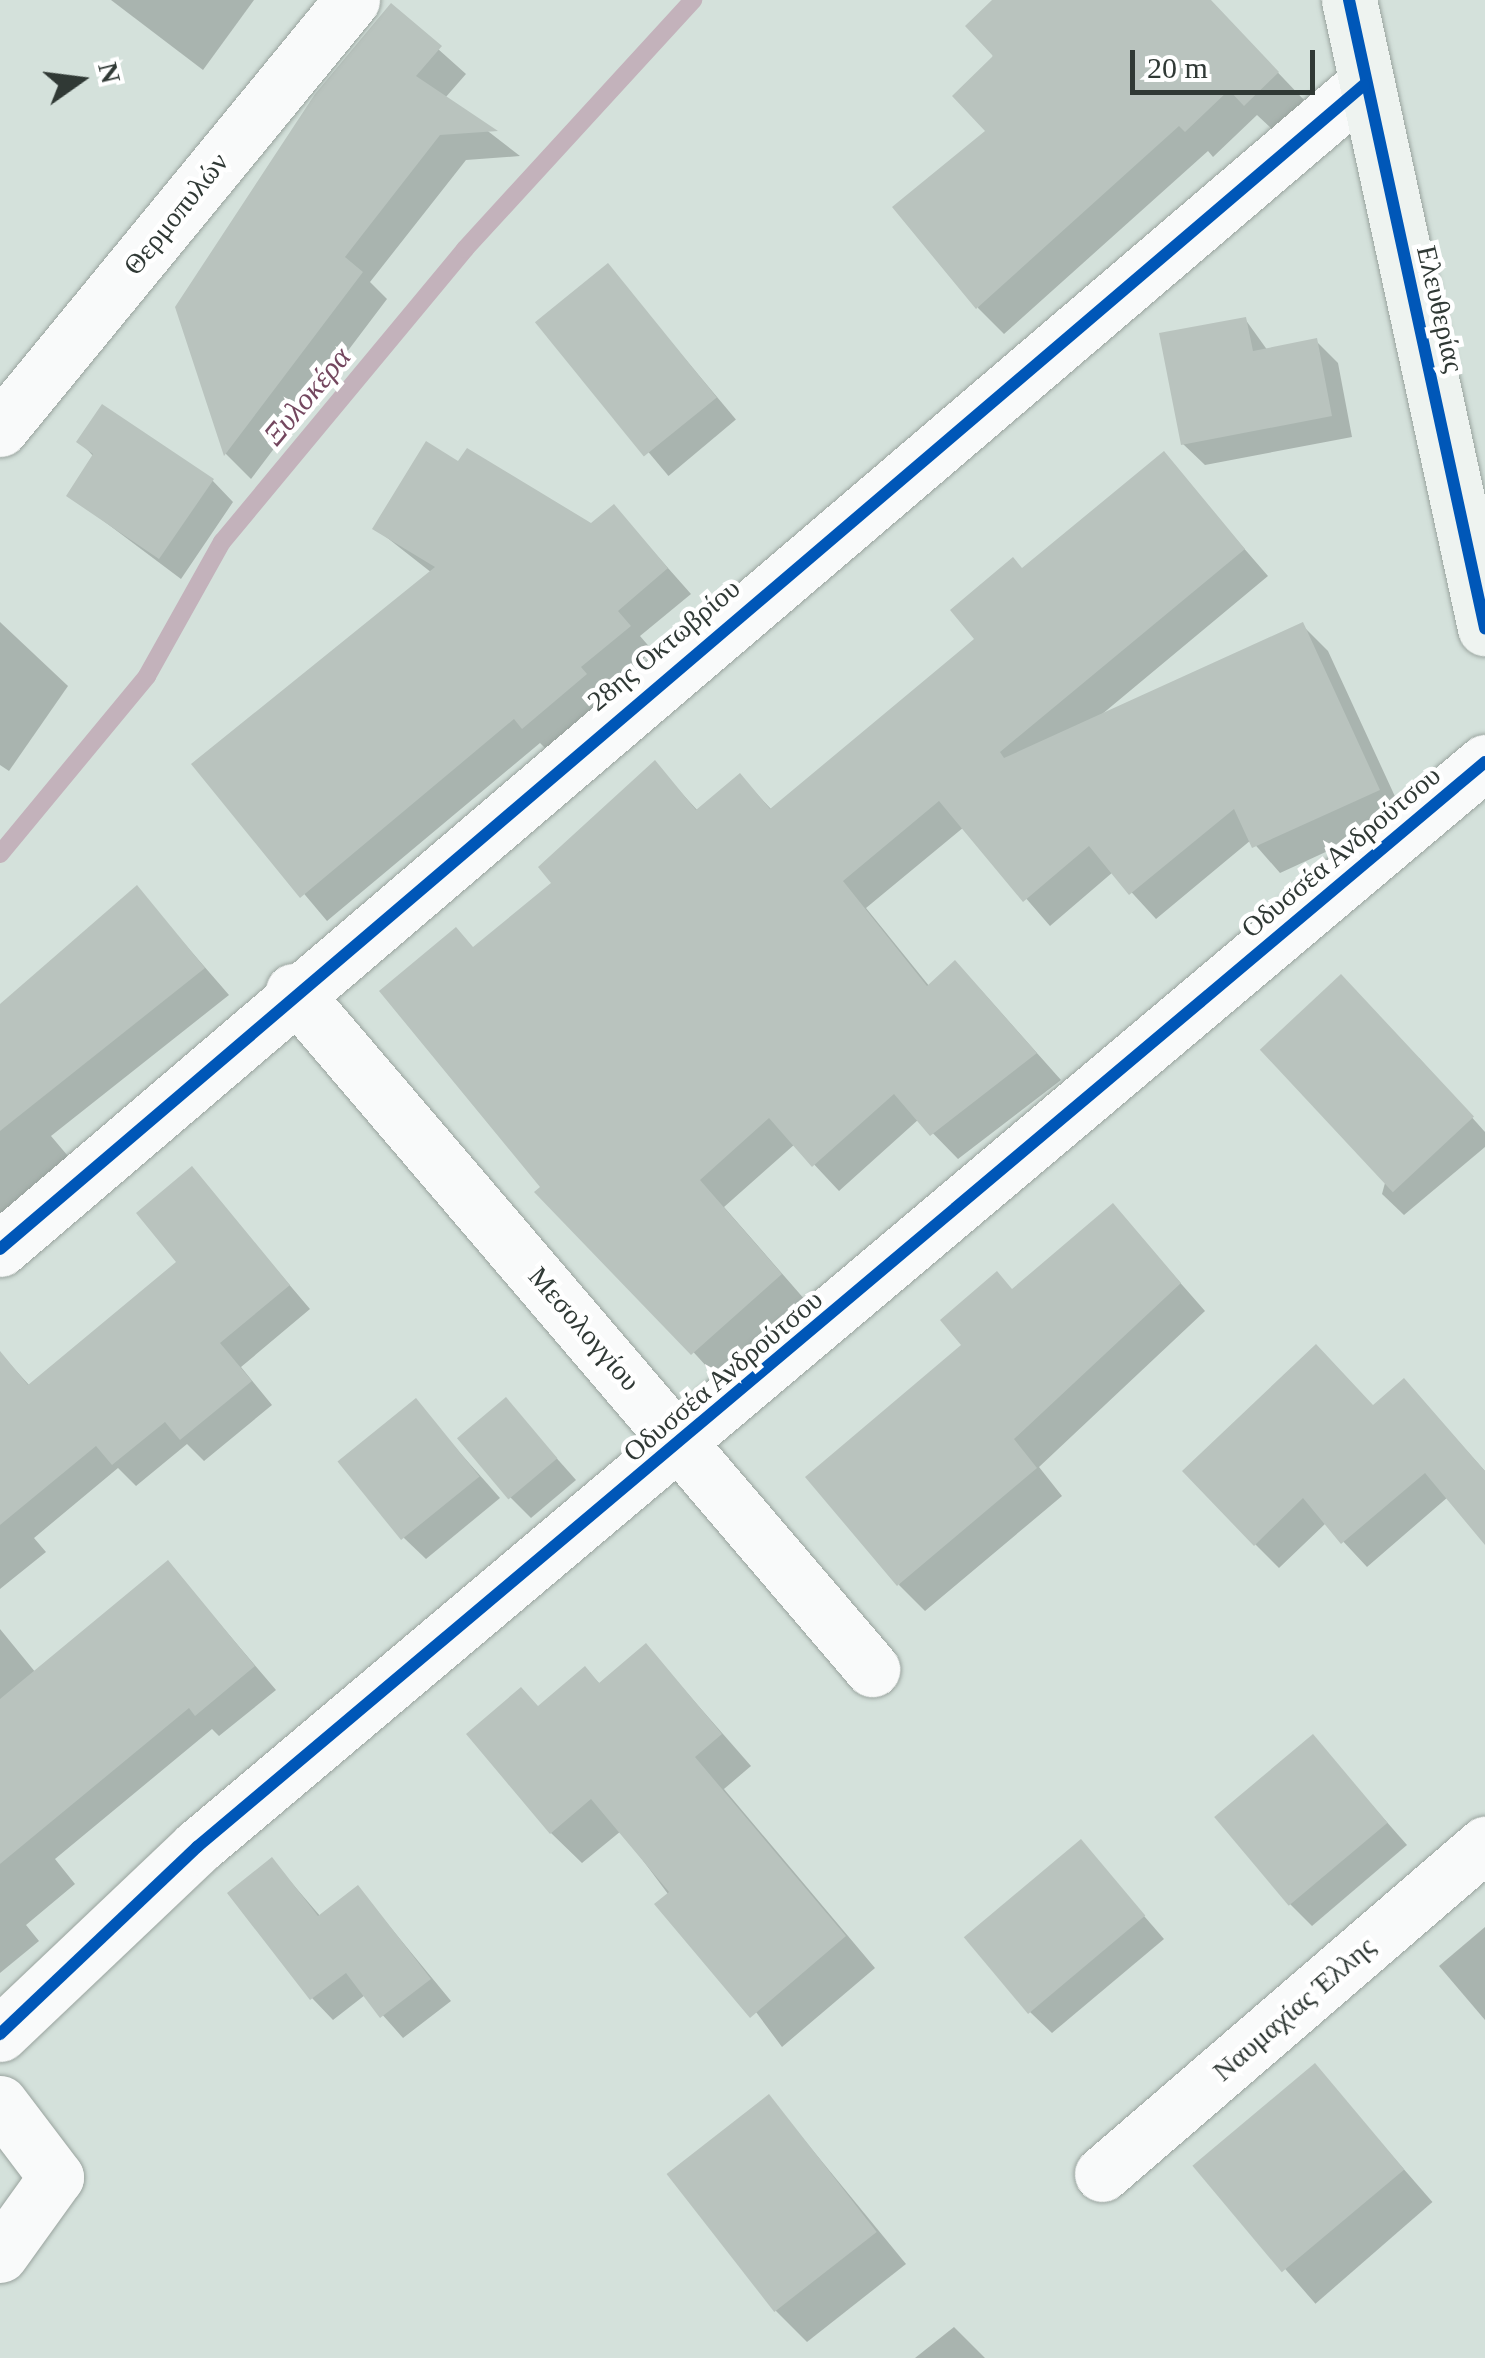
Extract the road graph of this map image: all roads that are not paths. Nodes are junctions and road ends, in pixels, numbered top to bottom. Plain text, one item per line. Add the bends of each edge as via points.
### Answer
1 (352, 0) edge
2 (1349, 0) edge
3 (1364, 85) junction
4 (0, 429) edge
5 (1485, 628) edge
6 (1485, 762) edge
7 (293, 990) junction
8 (0, 1249) edge
9 (682, 1444) junction
10 (872, 1670) dead end
11 (1485, 1844) edge
12 (0, 2034) edge
13 (0, 2103) edge
14 (1102, 2174) dead end
15 (0, 2255) edge

1 - 4 street, Θερμοπυλών
2 - 3 street, Ελευθερίας
3 - 5 street, Ελευθερίας
3 - 7 street, 28ης Οκτωβρίου
6 - 9 street, Οδυσσέα Ανδρούτσου
7 - 8 street, 28ης Οκτωβρίου
7 - 9 street, Μεσολογγίου
9 - 10 street, Μεσολογγίου
9 - 12 street, Οδυσσέα Ανδρούτσου via 198,1847
11 - 14 street, Ναυμαχίας Έλλης
13 - 15 street via 56,2177

